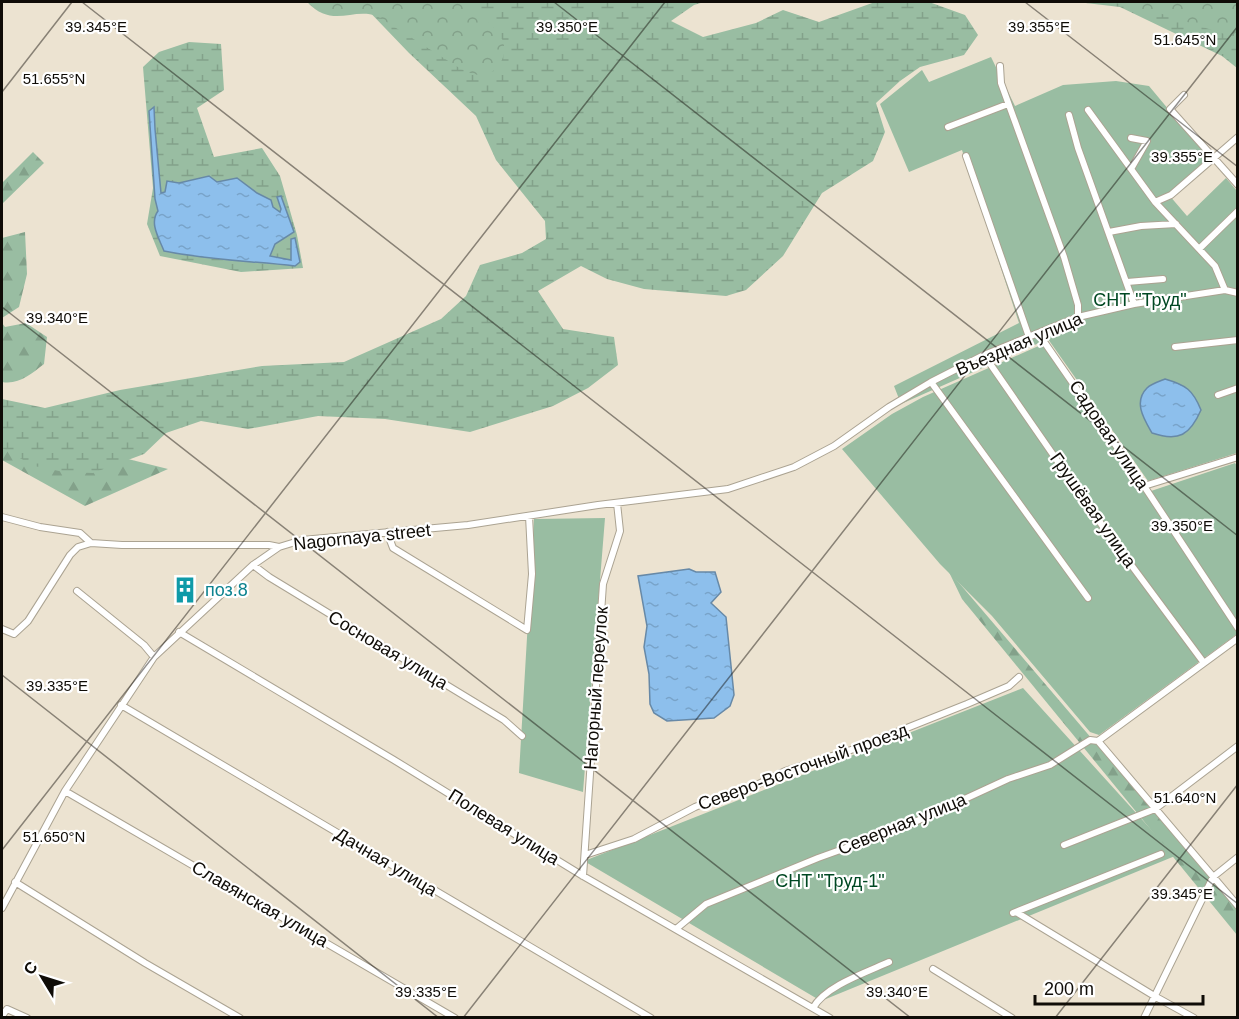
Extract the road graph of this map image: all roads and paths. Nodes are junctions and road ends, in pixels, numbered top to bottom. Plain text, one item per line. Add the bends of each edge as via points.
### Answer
1 (1000, 66) dead end
2 (1184, 95) dead end
3 (1008, 104) junction
4 (1088, 110) dead end
5 (1069, 115) dead end
6 (948, 127) dead end
7 (1238, 137) edge
8 (1131, 138) dead end
9 (966, 156) dead end
10 (1214, 158) junction
11 (1131, 170) junction
12 (1238, 185) edge
13 (1155, 202) junction
14 (1238, 211) edge
15 (1176, 224) junction
16 (1109, 232) junction
17 (1199, 249) junction
18 (1163, 279) dead end
19 (1127, 282) junction
20 (1225, 290) junction
21 (1238, 293) edge
22 (1134, 304) junction
23 (1078, 318) junction
24 (1038, 333) junction
25 (1029, 337) junction
26 (1238, 340) edge
27 (1175, 347) dead end
28 (984, 355) junction
29 (931, 382) junction
30 (1238, 388) edge
31 (1218, 395) dead end
32 (1238, 457) edge
33 (1144, 486) junction
34 (617, 503) junction
35 (529, 516) junction
36 (2, 517) edge
37 (387, 532) junction
38 (91, 543) junction
39 (279, 547) junction
40 (253, 565) junction
41 (77, 591) dead end
42 (1088, 598) dead end
43 (1238, 628) edge
44 (2, 629) edge
45 (179, 632) junction
46 (1238, 638) edge
47 (154, 657) junction
48 (1204, 663) junction
49 (1019, 677) dead end
50 (121, 705) junction
51 (522, 736) dead end
52 (1098, 741) junction
53 (1238, 746) edge
54 (65, 791) junction
55 (1155, 808) junction
56 (1064, 845) dead end
57 (1161, 854) dead end
58 (585, 855) junction
59 (1238, 857) edge
60 (583, 876) junction
61 (1213, 878) junction
62 (15, 882) junction
63 (1238, 906) edge
64 (2, 908) edge
65 (676, 929) junction
66 (889, 962) dead end
67 (933, 969) dead end
68 (1156, 997) junction
69 (813, 1008) junction
70 (2, 1016) edge
71 (27, 1017) edge
72 (240, 1017) edge
73 (455, 1017) edge
74 (651, 1017) edge
75 (830, 1017) edge
76 (1012, 1017) edge
77 (1144, 1017) edge
78 (1194, 1017) edge

1 - 3 street
2 - 10 street via 1170,109
3 - 6 street
3 - 23 street via 1064,257
4 - 11 street
5 - 16 street
7 - 10 street
8 - 11 street via 1147,141
9 - 25 street
10 - 12 street
10 - 13 street via 1171,195
11 - 13 street
13 - 15 street
14 - 17 street
15 - 16 street
15 - 17 street
16 - 19 street
17 - 20 street via 1215,266
18 - 19 street
19 - 22 street
20 - 21 street, Въездная улица
20 - 22 street, Въездная улица
22 - 23 street, Въездная улица
23 - 24 street, Въездная улица
24 - 25 street, Въездная улица
24 - 33 street, Садовая улица
25 - 28 street, Въездная улица
26 - 27 street
28 - 29 street, Въездная улица
28 - 48 street, Грушёвая улица via 1106,531
29 - 34 street, Въездная улица via 834,446 794,466 728,489
29 - 42 street
30 - 31 street
32 - 33 street
33 - 43 street, Садовая улица
34 - 35 street, Nagornaya street
34 - 58 street, Нагорный переулок via 620,531 603,584
35 - 37 street, Nagornaya street
35 - 37 street via 532,574 527,630 393,548
36 - 38 street via 80,533
37 - 39 street, Nagornaya street via 302,540
38 - 39 street
38 - 44 street via 70,555 28,621 14,634
39 - 40 street, Nagornaya street
40 - 45 street, Nagornaya street
40 - 51 street, Сосновая улица via 504,720
41 - 47 street
45 - 47 street, Nagornaya street
45 - 60 street, Полевая улица
46 - 48 street, Северная улица
47 - 50 street, Nagornaya street
48 - 52 street, Северная улица
49 - 58 street, Северо-Восточный проезд via 1009,686 967,704 854,749 785,771 695,807 634,839
50 - 54 street, Nagornaya street
50 - 74 street, Дачная улица
52 - 55 street
52 - 65 street, Северная улица via 1090,740 1050,765 1008,779 904,826 706,904
53 - 55 street
54 - 62 street, Nagornaya street
54 - 73 street, Славянская улица
55 - 56 street
55 - 61 street
57 - 68 street via 1014,912
58 - 60 street, Нагорный переулок
59 - 61 street
60 - 65 street, Полевая улица
61 - 63 street
61 - 68 street
62 - 64 street, Nagornaya street
62 - 72 street
65 - 69 street, Полевая улица
66 - 69 street via 818,998
67 - 76 street
68 - 77 street
68 - 78 street
69 - 75 street, Полевая улица
70 - 71 street via 7,1009

